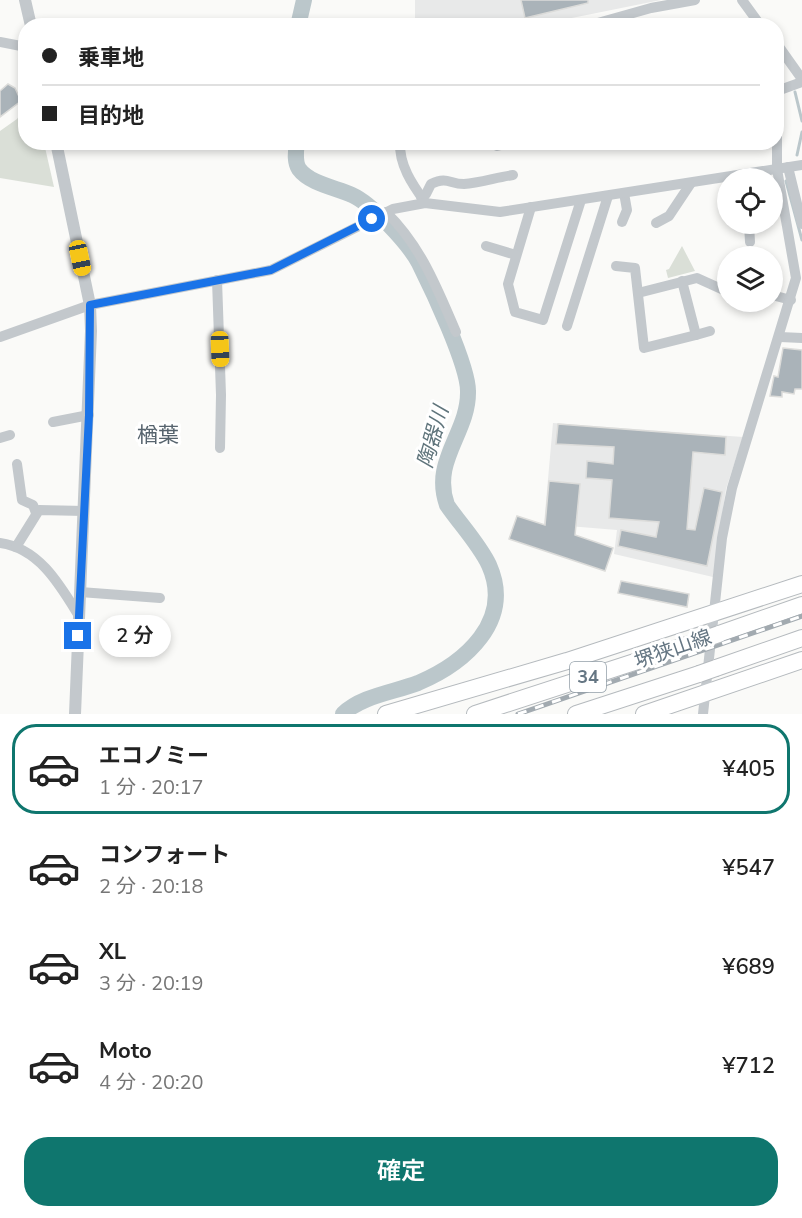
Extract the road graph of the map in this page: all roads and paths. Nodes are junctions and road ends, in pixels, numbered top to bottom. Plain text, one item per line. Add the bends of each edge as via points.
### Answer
1 (26, 0) edge
2 (695, 0) edge
3 (742, 0) edge
4 (29, 18) edge
5 (615, 18) edge
6 (755, 18) edge
7 (0, 42) edge
8 (18, 45) edge
9 (784, 54) edge
10 (802, 81) edge
11 (784, 88) edge
12 (58, 150) edge
13 (400, 150) edge
14 (780, 150) edge
15 (802, 165) edge
16 (783, 168) junction
17 (513, 175) dead end
18 (717, 179) edge
19 (691, 183) junction
20 (624, 193) junction
21 (608, 195) junction
22 (423, 200) junction
23 (581, 200) junction
24 (531, 207) junction
25 (385, 212) junction
26 (622, 222) dead end
27 (783, 222) edge
28 (657, 223) dead end
29 (802, 224) edge
30 (750, 234) edge
31 (750, 242) dead end
32 (486, 246) dead end
33 (516, 255) junction
34 (616, 266) dead end
35 (217, 280) junction
36 (681, 281) junction
37 (717, 287) edge
38 (638, 293) junction
39 (783, 298) edge
40 (791, 300) junction
41 (90, 305) junction
42 (567, 326) dead end
43 (710, 331) dead end
44 (456, 332) dead end
45 (696, 335) junction
46 (0, 337) edge
47 (780, 337) junction
48 (802, 338) edge
49 (89, 415) junction
50 (53, 422) dead end
51 (220, 448) dead end
52 (17, 464) dead end
53 (84, 511) junction
54 (36, 513) junction
55 (0, 543) edge
56 (16, 547) junction
57 (802, 584) edge
58 (80, 592) junction
59 (160, 598) dead end
60 (802, 605) edge
61 (714, 614) junction
62 (79, 616) junction
63 (802, 638) edge
64 (802, 660) edge
65 (706, 692) junction
66 (75, 714) edge
67 (386, 714) edge
68 (475, 714) edge
69 (576, 714) edge
70 (644, 714) edge
71 (703, 714) edge

1 - 4 street
2 - 5 street
3 - 6 street
7 - 8 street
9 - 10 street
10 - 11 street
12 - 41 street
13 - 22 street via 411,183
14 - 16 street
15 - 16 street
16 - 29 street
17 - 22 street via 463,184 443,178 431,184
18 - 19 street
19 - 20 street
19 - 28 street via 669,216
20 - 21 street
20 - 26 street via 627,210
21 - 23 street
21 - 42 street
22 - 24 street via 500,212
22 - 25 street
23 - 24 street
23 - 33 street via 543,320 515,312 508,284
24 - 33 street
25 - 35 street via 271,270
25 - 44 street via 400,225 427,264
27 - 40 street via 796,278
30 - 31 street
32 - 33 street
34 - 38 street via 635,267
35 - 41 street
35 - 51 street
36 - 37 street via 697,278
36 - 38 street
36 - 45 street
38 - 45 street via 644,348
39 - 40 street
40 - 47 street
41 - 46 street
41 - 49 street
43 - 45 street
47 - 48 street
47 - 61 street via 732,488
49 - 50 street
49 - 53 street
52 - 54 street via 22,500 33,505
53 - 54 street
53 - 58 street
54 - 56 street
55 - 56 street
56 - 62 street via 34,556
57 - 61 main road
58 - 59 street
58 - 62 street
60 - 68 main road, 堺狭山線 / 34, bridge
61 - 65 street
61 - 67 main road
62 - 66 street
63 - 69 main road, 堺狭山線 / 34, bridge
64 - 65 main road
65 - 70 main road
65 - 71 street

